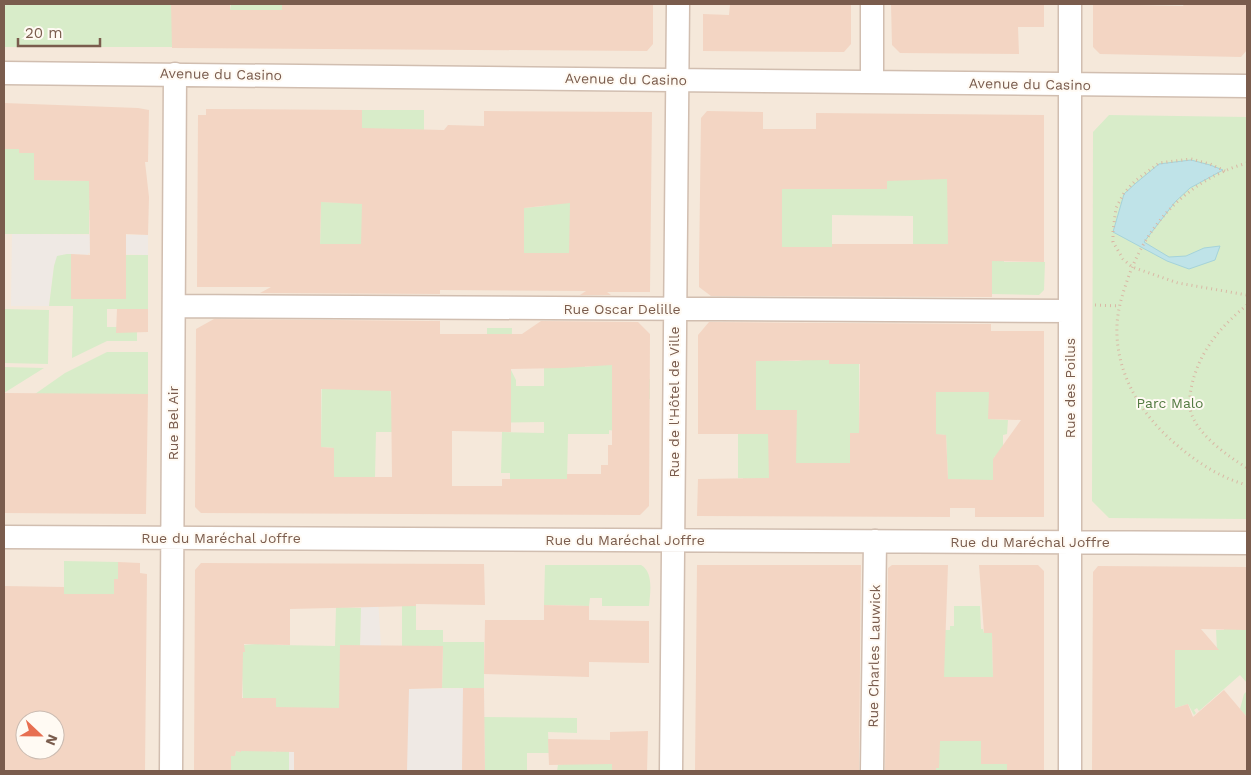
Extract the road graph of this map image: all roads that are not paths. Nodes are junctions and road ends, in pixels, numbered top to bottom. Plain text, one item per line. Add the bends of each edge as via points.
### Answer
1 (678, 4) edge
2 (872, 4) edge
3 (1070, 4) edge
4 (4, 73) edge
5 (175, 74) junction
6 (677, 80) junction
7 (872, 82) junction
8 (1070, 84) junction
9 (1247, 86) edge
10 (174, 306) junction
11 (675, 309) junction
12 (1070, 311) junction
13 (4, 537) edge
14 (172, 538) junction
15 (674, 540) junction
16 (875, 541) junction
17 (1070, 542) junction
18 (1247, 543) edge
19 (171, 771) edge
20 (671, 771) edge
21 (872, 771) edge
22 (1070, 771) edge

1 - 6 street, Rue de l'Hôtel de Ville
2 - 7 street
3 - 8 street, Rue des Poilus
4 - 5 street, Avenue du Casino
5 - 6 street, Avenue du Casino
5 - 10 street, Rue Bel Air
6 - 7 street, Avenue du Casino
6 - 11 street, Rue de l'Hôtel de Ville
7 - 8 street, Avenue du Casino
8 - 9 street, Avenue du Casino
8 - 12 street, Rue des Poilus
10 - 11 street, Rue Oscar Delille
10 - 14 street, Rue Bel Air
11 - 12 street, Rue Oscar Delille
11 - 15 street, Rue de l'Hôtel de Ville
12 - 17 street, Rue des Poilus
13 - 14 street, Rue du Maréchal Joffre
14 - 15 street, Rue du Maréchal Joffre
14 - 19 street, Rue Bel Air
15 - 16 street, Rue du Maréchal Joffre
15 - 20 street, Rue de l'Hôtel de Ville
16 - 17 street, Rue du Maréchal Joffre
16 - 21 street, Rue Charles Lauwick
17 - 18 street, Rue du Maréchal Joffre
17 - 22 street, Rue des Poilus

